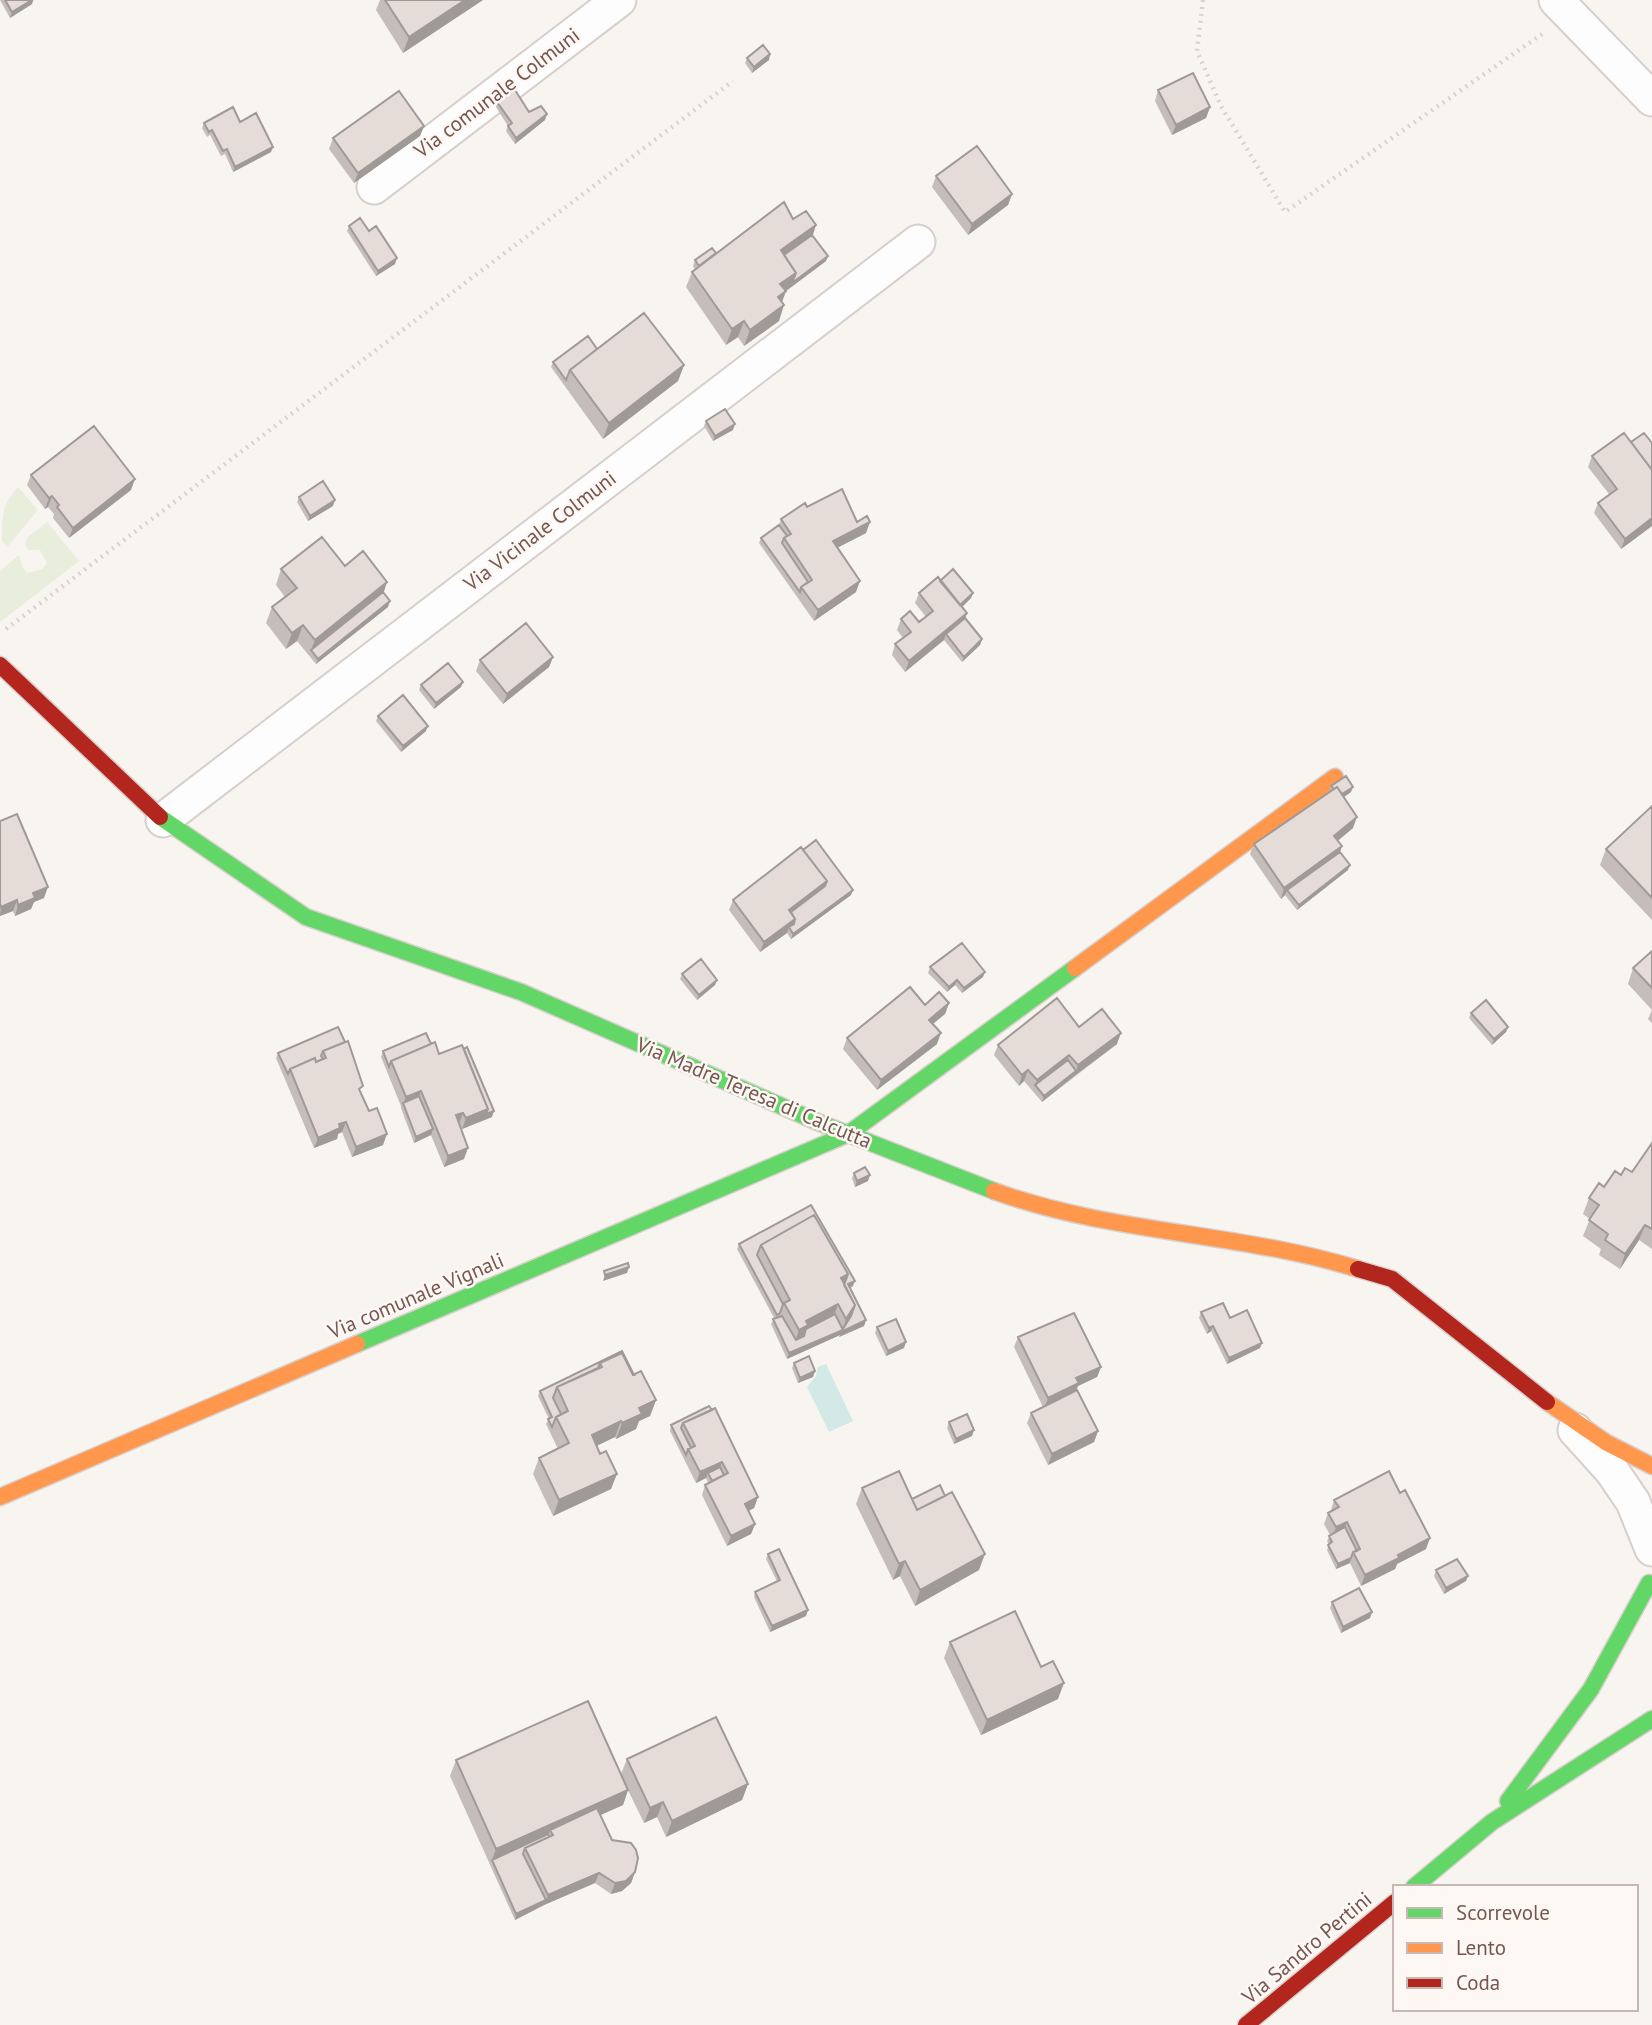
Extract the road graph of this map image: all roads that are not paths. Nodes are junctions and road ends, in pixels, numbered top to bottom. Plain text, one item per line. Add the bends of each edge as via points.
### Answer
1 (619, 0) edge
2 (1563, 7) edge
3 (1652, 99) edge
4 (374, 187) dead end
5 (918, 242) dead end
6 (0, 666) edge
7 (1335, 777) dead end
8 (163, 820) junction
9 (848, 1134) junction
10 (1557, 1410) junction
11 (1652, 1466) edge
12 (0, 1497) edge
13 (1652, 1549) edge
14 (1652, 1563) edge
15 (1651, 1590) edge
16 (1652, 1719) edge
17 (1492, 1822) junction
18 (1416, 1885) edge
19 (1393, 1904) edge
20 (1246, 2025) edge

1 - 4 street, Via comunale Colmuni
2 - 3 street
5 - 8 street, Via Vicinale Colmuni
6 - 8 street, Via Madre Teresa di Calcutta
7 - 9 street, Via comunale Vignali
8 - 9 street, Via Madre Teresa di Calcutta via 306,916 521,992
9 - 10 street, Via Madre Teresa di Calcutta via 1071,1215 1305,1252 1392,1279
9 - 12 street, Via comunale Vignali
10 - 11 street, Via Madre Teresa di Calcutta
10 - 13 street, Via Madre Teresa di Calcutta via 1612,1471 1633,1502
14 - 15 street
15 - 17 street via 1591,1689
16 - 17 street
17 - 18 street
19 - 20 street, Via Sandro Pertini

